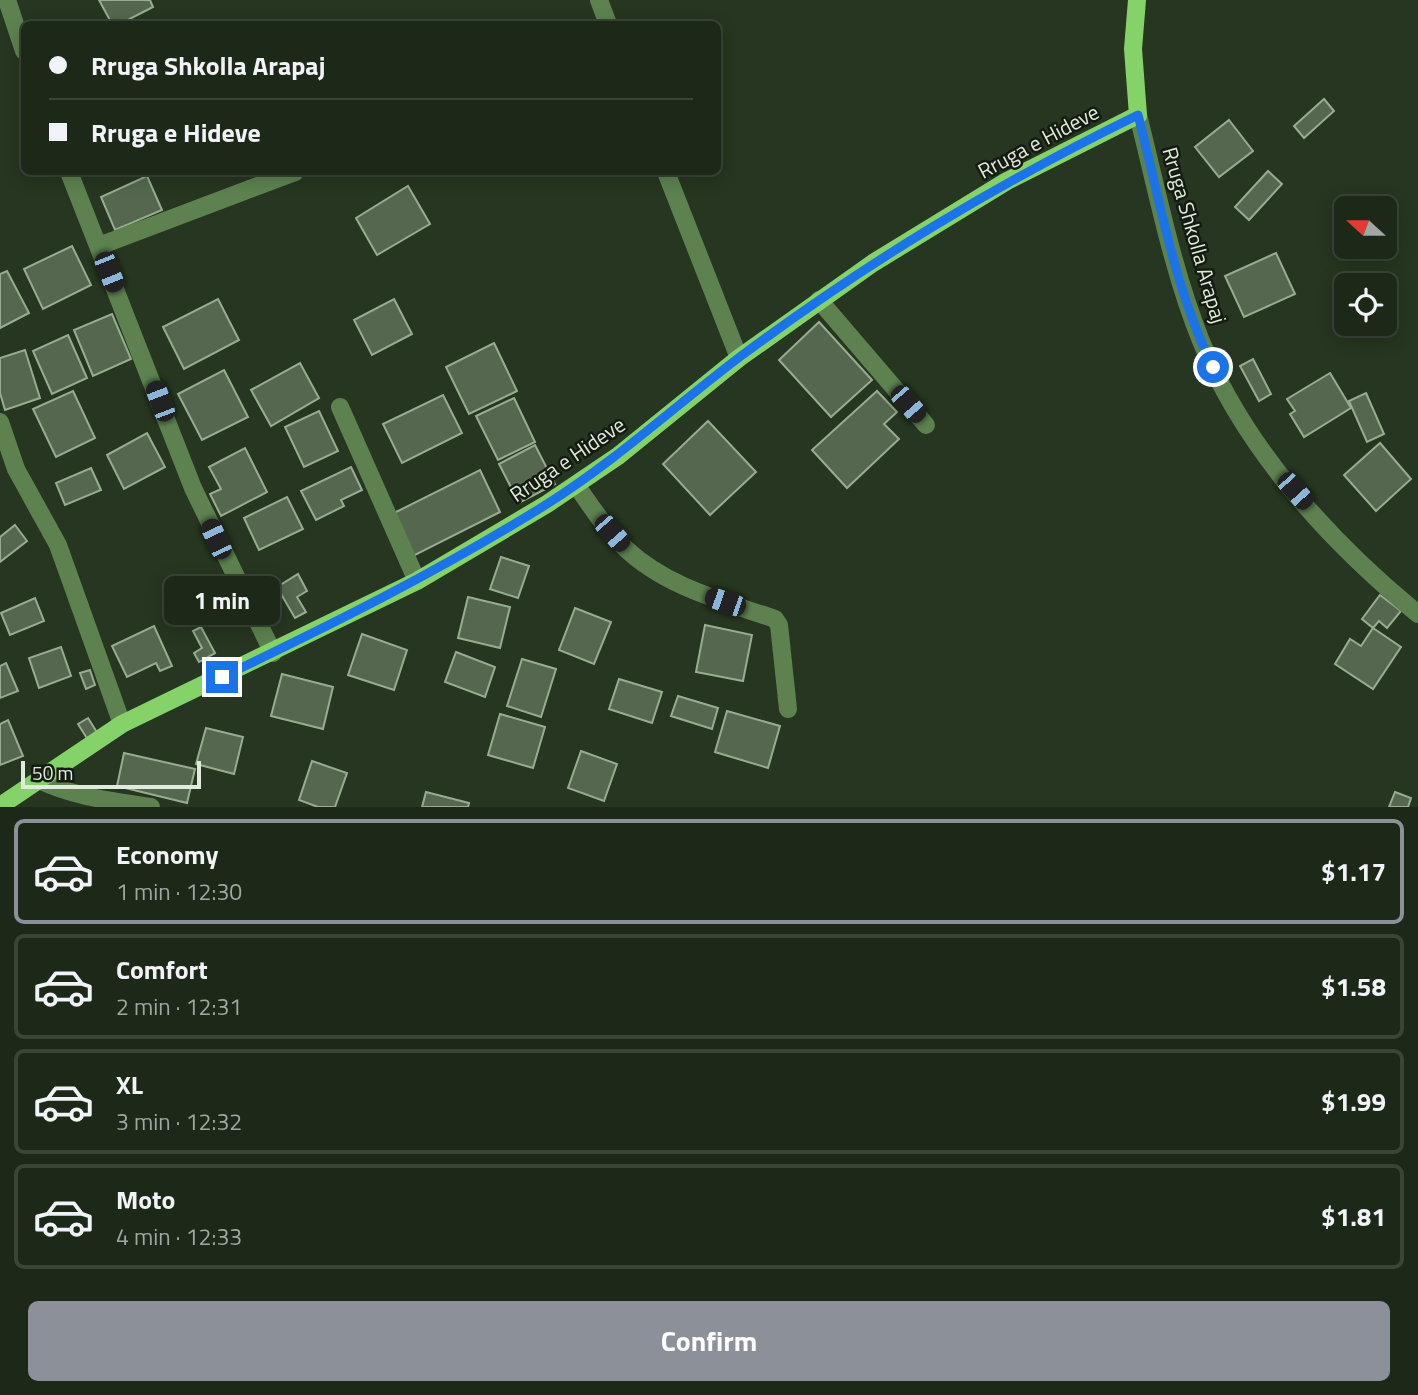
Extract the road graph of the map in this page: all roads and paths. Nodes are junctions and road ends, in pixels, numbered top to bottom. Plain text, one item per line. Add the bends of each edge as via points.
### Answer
1 (8, 0) edge
2 (599, 0) edge
3 (1137, 0) edge
4 (607, 21) edge
5 (21, 41) edge
6 (1138, 115) junction
7 (70, 175) edge
8 (287, 175) edge
9 (667, 175) edge
10 (99, 246) junction
11 (818, 300) junction
12 (739, 358) junction
13 (340, 407) dead end
14 (0, 422) edge
15 (926, 425) dead end
16 (576, 485) junction
17 (417, 581) junction
18 (1418, 614) edge
19 (273, 653) junction
20 (788, 709) dead end
21 (122, 724) junction
22 (39, 780) junction
23 (0, 806) edge
24 (151, 807) edge

1 - 5 street
2 - 4 street
3 - 6 main road, Rruga Shkolla Arapaj via 1133,49
6 - 11 main road, Rruga e Hideve via 1007,181
6 - 18 street, Rruga Shkolla Arapaj via 1179,277 1201,342 1238,415 1280,474 1341,542
7 - 10 street
8 - 10 street
9 - 12 street
10 - 19 street via 192,488
11 - 12 main road, Rruga e Hideve
11 - 15 street
12 - 16 main road, Rruga e Hideve
13 - 17 street
14 - 21 street via 16,469 58,545
16 - 17 main road, Rruga e Hideve
16 - 20 street via 625,548 654,571 688,589 775,620
17 - 19 main road, Rruga e Hideve
19 - 21 main road, Rruga e Hideve
21 - 22 main road, Rruga e Hideve
22 - 23 main road, Rruga e Hideve
22 - 24 street via 78,794

